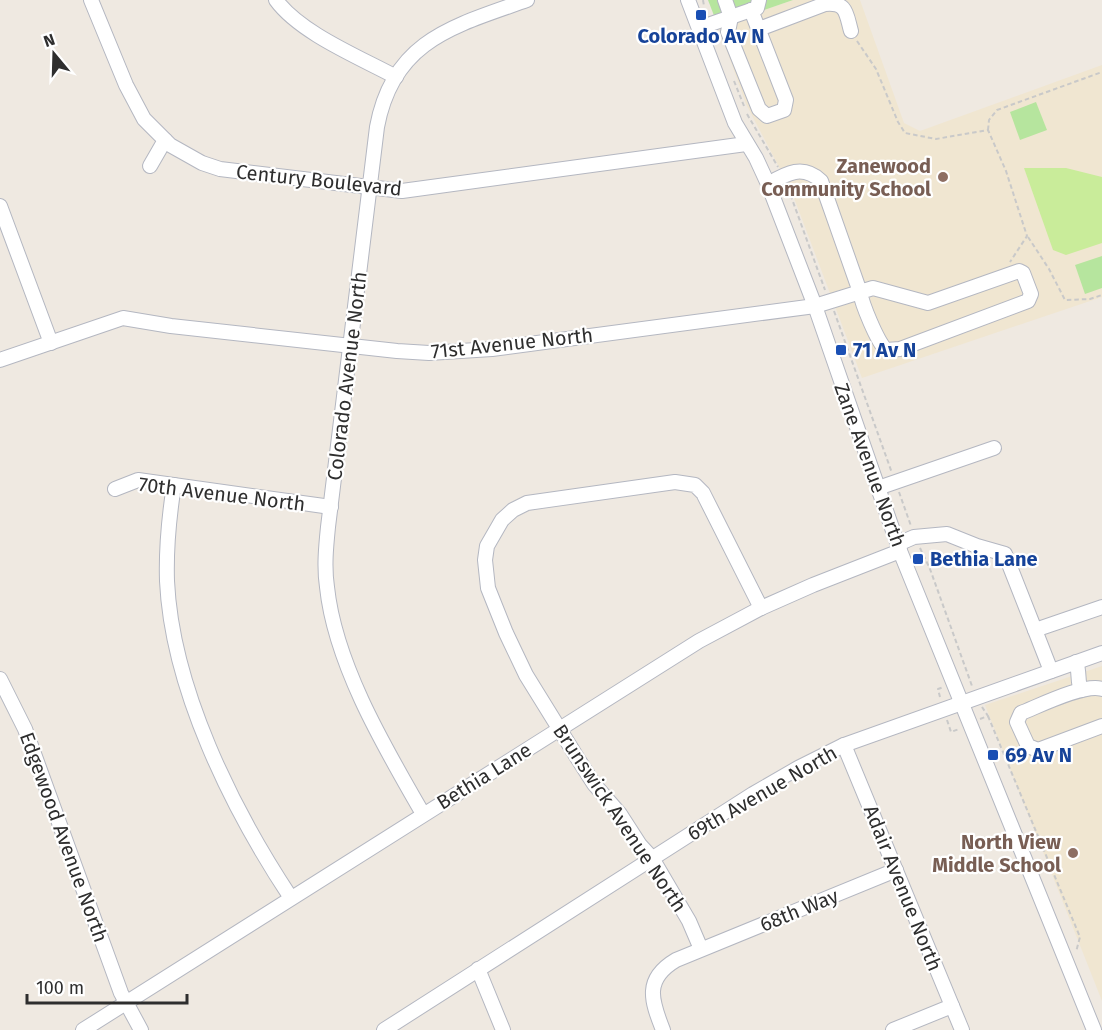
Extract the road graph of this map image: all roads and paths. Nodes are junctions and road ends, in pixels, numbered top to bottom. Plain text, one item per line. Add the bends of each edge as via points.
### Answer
1 (91, 0) edge
2 (276, 0) edge
3 (527, 0) edge
4 (688, 0) edge
5 (703, 0) edge
6 (725, 0) edge
7 (756, 6) edge
8 (731, 17) junction
9 (705, 26) junction
10 (759, 30) junction
11 (851, 31) joint
12 (1102, 72) edge
13 (731, 74) dead end
14 (396, 77) junction
15 (988, 130) junction
16 (165, 140) junction
17 (746, 144) junction
18 (150, 166) dead end
19 (782, 175) junction
20 (768, 184) junction
21 (370, 188) junction
22 (0, 206) edge
23 (1027, 236) junction
24 (1007, 275) junction
25 (860, 292) junction
26 (1102, 295) edge
27 (829, 302) junction
28 (815, 306) junction
29 (51, 343) junction
30 (351, 346) junction
31 (0, 360) edge
32 (994, 448) dead end
33 (895, 482) junction
34 (174, 485) junction
35 (878, 488) junction
36 (115, 489) dead end
37 (331, 507) junction
38 (914, 537) junction
39 (899, 547) junction
40 (1102, 607) edge
41 (761, 609) junction
42 (1035, 630) junction
43 (1102, 653) edge
44 (1063, 666) junction
45 (0, 679) edge
46 (970, 679) dead end
47 (1102, 689) edge
48 (1077, 692) junction
49 (960, 703) junction
50 (987, 716) dead end
51 (1102, 726) edge
52 (558, 728) junction
53 (844, 746) junction
54 (423, 814) junction
55 (652, 858) junction
56 (896, 870) junction
57 (291, 898) junction
58 (701, 950) junction
59 (1076, 953) dead end
60 (478, 969) junction
61 (126, 1003) junction
62 (952, 1006) junction
63 (83, 1030) edge
64 (141, 1030) edge
65 (384, 1030) edge
66 (503, 1030) edge
67 (663, 1030) edge
68 (893, 1030) edge
69 (962, 1030) edge
70 (1094, 1030) edge

1 - 16 street, Century Boulevard via 134,103
2 - 14 street via 311,31
3 - 14 street, Colorado Avenue North via 443,32 410,58
4 - 9 street, Zane Avenue North
5 - 9 path
6 - 8 street
7 - 8 street
7 - 10 street
8 - 9 street
8 - 10 street via 728,32 759,109 767,116 784,110 786,100
9 - 17 street, Zane Avenue North via 735,123
10 - 11 street via 835,3 845,10
11 - 15 path via 876,69 905,133 936,139
12 - 15 path via 997,110 989,120
13 - 19 path via 751,123
14 - 21 street, Colorado Avenue North via 380,116
15 - 23 path
16 - 18 street
16 - 21 street, Century Boulevard via 202,163 220,169
17 - 20 street, Zane Avenue North
17 - 21 street, Century Boulevard via 421,190
19 - 20 street
19 - 25 street via 812,172 820,181
19 - 27 path
20 - 28 street, Zane Avenue North
21 - 30 street, Colorado Avenue North
22 - 29 street
23 - 24 path via 1007,266
23 - 26 path via 1065,300
24 - 25 street, 71st Avenue North via 928,303 873,288
24 - 25 street via 1023,273 1031,294 1028,301 900,349 886,350 880,344
25 - 27 street, 71st Avenue North
27 - 28 street, 71st Avenue North
27 - 33 path
28 - 30 street, 71st Avenue North via 460,352
28 - 35 street, Zane Avenue North
29 - 30 street, 71st Avenue North via 123,318
29 - 31 street, 71st Avenue North
30 - 37 street, Colorado Avenue North
32 - 33 street
33 - 35 street
33 - 38 path
34 - 36 street, 70th Avenue North via 138,480
34 - 37 street, 70th Avenue North
34 - 57 street via 167,582 179,659 216,761 247,824
35 - 39 street, Zane Avenue North
37 - 54 street, Colorado Avenue North via 326,557 332,616 373,725
38 - 39 street, Bethia Lane
38 - 42 street, Bethia Lane via 947,534 1005,554
38 - 46 path via 930,568
39 - 41 street, Bethia Lane
39 - 49 street, Zane Avenue North
40 - 42 street
41 - 52 street, Bethia Lane via 699,640
41 - 52 street, Brunswick Avenue North via 710,502 695,485 675,482 527,503 513,510 490,540 485,560 488,588 526,675
42 - 44 street, Bethia Lane
43 - 44 street, 69th Avenue North
44 - 48 street, Bethia Lane via 1080,672
44 - 49 street, 69th Avenue North
45 - 61 street, Edgewood Avenue North via 25,729
47 - 48 street via 1090,687
48 - 51 street via 1022,713 1017,722 1028,746 1038,750
49 - 53 street, 69th Avenue North
49 - 70 street, Zane Avenue North
50 - 59 path via 1080,936
52 - 54 street, Bethia Lane
52 - 55 street, Brunswick Avenue North via 594,784
53 - 55 street, 69th Avenue North via 789,773
53 - 56 street, Adair Avenue North
54 - 57 street, Bethia Lane
55 - 58 street, Brunswick Avenue North via 689,921
55 - 60 street, 69th Avenue North
56 - 58 street, 68th Way
56 - 62 street, Adair Avenue North
57 - 61 street, Bethia Lane
58 - 67 street via 665,966 653,986 652,998
60 - 65 street, 69th Avenue North
60 - 66 street
61 - 63 street, Bethia Lane
61 - 64 street, Edgewood Avenue North
62 - 68 street
62 - 69 street, Adair Avenue North

